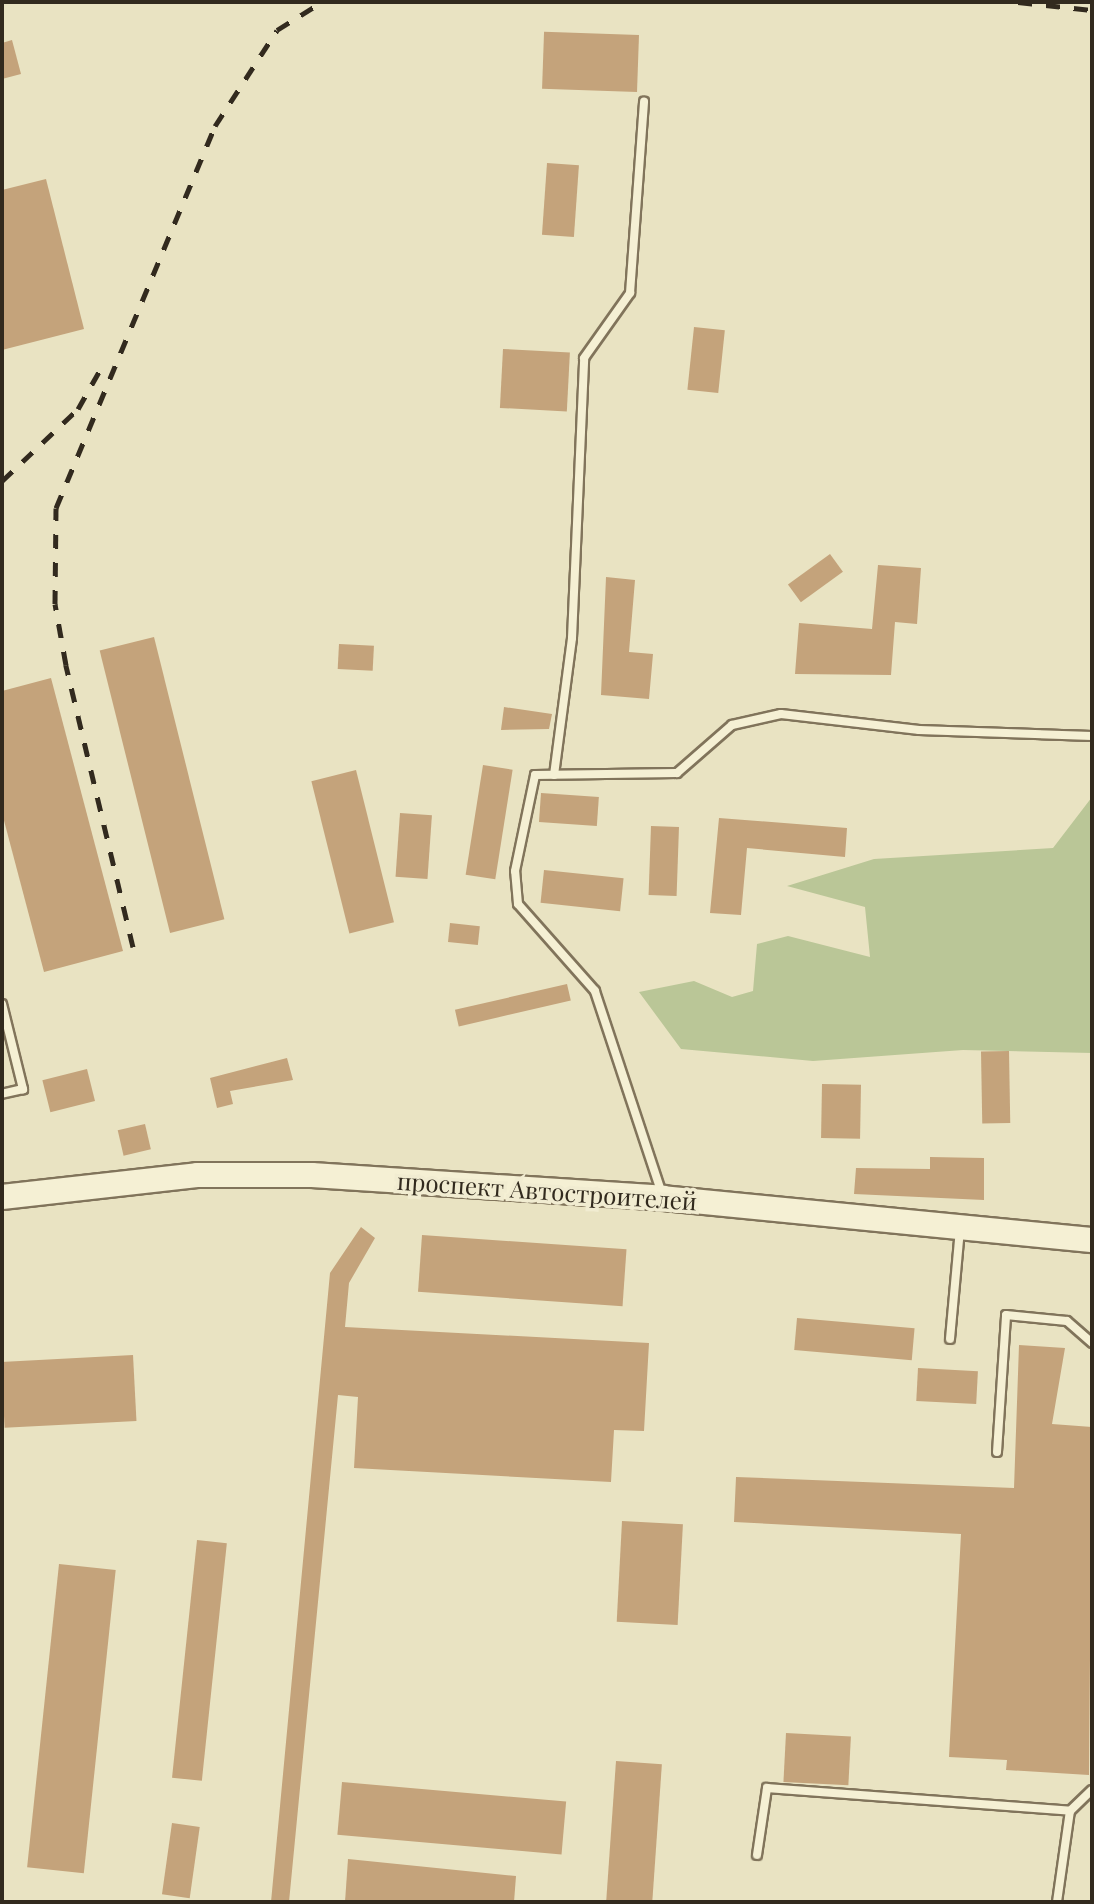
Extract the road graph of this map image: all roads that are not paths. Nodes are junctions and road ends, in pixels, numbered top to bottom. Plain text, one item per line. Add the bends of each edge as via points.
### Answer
1 (644, 102) dead end
2 (1092, 736) edge
3 (554, 775) junction
4 (2, 1004) edge
5 (2, 1094) edge
6 (2, 1197) edge
7 (663, 1198) junction
8 (960, 1227) junction
9 (1092, 1240) edge
10 (950, 1339) dead end
11 (1092, 1343) edge
12 (997, 1452) dead end
13 (1092, 1790) edge
14 (1070, 1811) junction
15 (757, 1855) dead end
16 (1057, 1902) edge

1 - 3 lane via 630,293 584,358 572,638
2 - 3 lane via 919,730 781,714 732,725 677,773
3 - 7 lane via 535,775 515,871 518,904 595,991
4 - 5 lane via 23,1089
6 - 7 main road, проспект Автостроителей via 197,1175 312,1175
7 - 8 main road, проспект Автостроителей
8 - 9 main road, проспект Автостроителей
8 - 10 lane
11 - 12 lane via 1067,1321 1006,1315
13 - 14 lane
14 - 15 lane via 767,1788
14 - 16 lane

